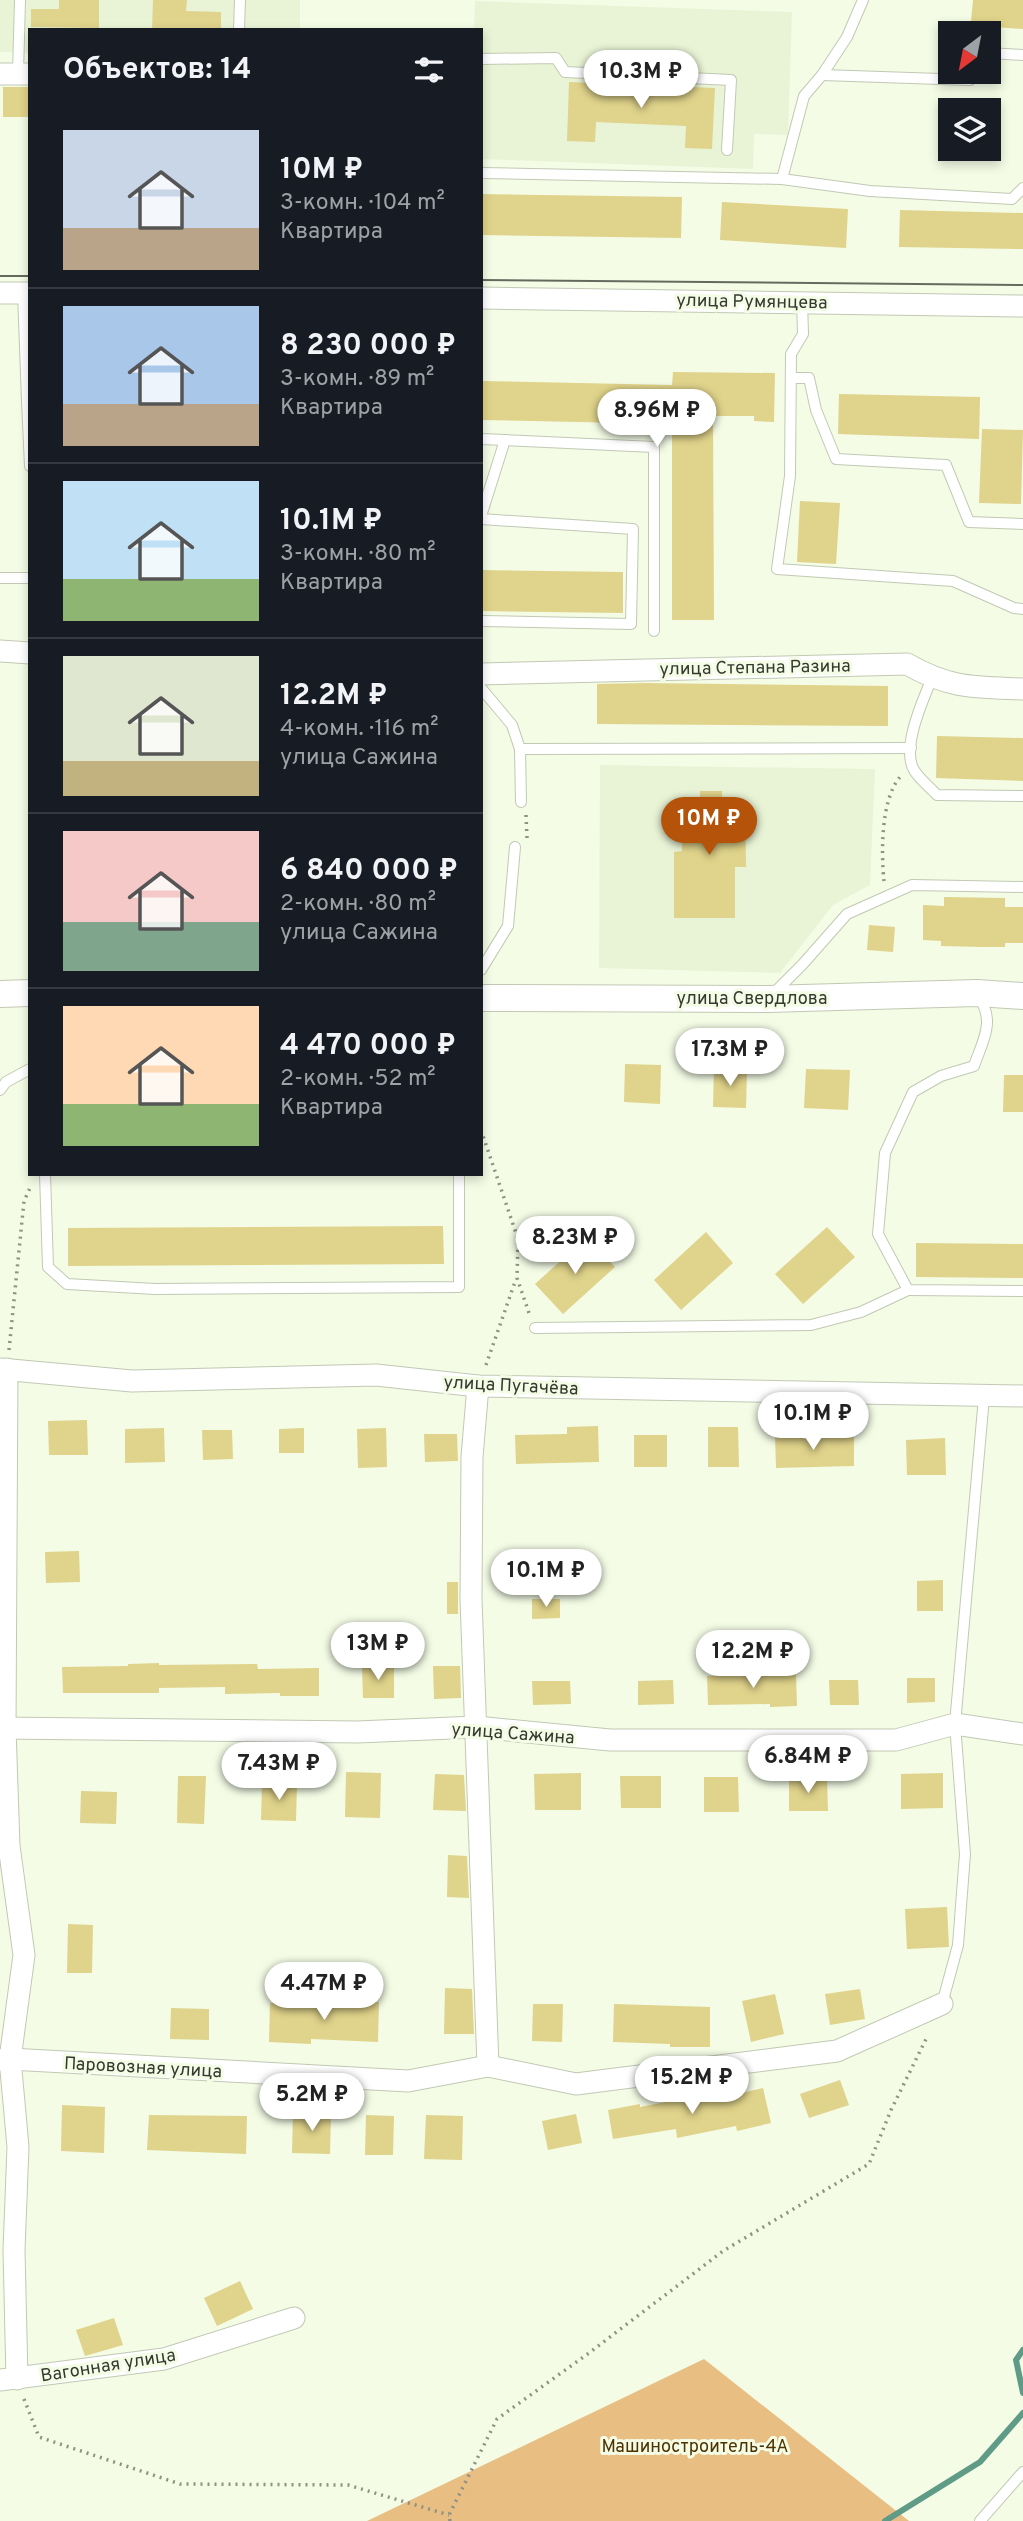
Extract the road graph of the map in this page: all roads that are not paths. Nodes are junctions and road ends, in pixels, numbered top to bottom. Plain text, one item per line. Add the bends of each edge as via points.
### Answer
1 (20, 0) edge
2 (240, 0) edge
3 (863, 0) edge
4 (239, 28) edge
5 (24, 38) edge
6 (1001, 54) edge
7 (1023, 55) edge
8 (483, 59) edge
9 (16, 74) edge
10 (822, 75) junction
11 (938, 78) edge
12 (727, 150) dead end
13 (483, 173) edge
14 (782, 179) junction
15 (1023, 188) edge
16 (0, 293) edge
17 (27, 293) edge
18 (483, 298) edge
19 (802, 302) junction
20 (1023, 306) edge
21 (791, 377) junction
22 (28, 401) edge
23 (483, 439) edge
24 (505, 440) junction
25 (483, 512) edge
26 (483, 518) edge
27 (1023, 524) edge
28 (0, 578) edge
29 (28, 578) edge
30 (1023, 609) edge
31 (483, 621) edge
32 (654, 631) dead end
33 (0, 650) edge
34 (28, 653) edge
35 (483, 674) edge
36 (932, 678) junction
37 (1023, 689) edge
38 (483, 690) edge
39 (911, 748) junction
40 (520, 749) junction
41 (1023, 796) edge
42 (521, 802) dead end
43 (520, 848) road end
44 (1023, 887) edge
45 (483, 967) edge
46 (28, 993) edge
47 (977, 993) junction
48 (0, 994) edge
49 (1023, 996) edge
50 (483, 998) edge
51 (768, 999) junction
52 (28, 1070) edge
53 (0, 1090) edge
54 (46, 1176) edge
55 (459, 1176) edge
56 (908, 1290) junction
57 (1023, 1291) edge
58 (535, 1328) road end
59 (4, 1369) edge
60 (478, 1387) junction
61 (1023, 1396) edge
62 (984, 1397) junction
63 (955, 1724) junction
64 (476, 1727) junction
65 (2, 1728) edge
66 (1023, 1734) edge
67 (942, 2004) joint
68 (5, 2060) edge
69 (488, 2066) junction
70 (294, 2318) dead end
71 (8, 2380) edge
72 (1023, 2472) edge
73 (980, 2521) edge

1 - 5 lane
2 - 4 lane
3 - 10 lane via 847,37
5 - 9 lane
6 - 7 lane
8 - 12 lane via 556,58 565,72 730,80
10 - 11 lane
10 - 14 lane via 804,96
13 - 14 lane
14 - 15 lane via 870,191 1012,199
16 - 17 street
17 - 22 lane
18 - 19 street, улица Румянцева
19 - 20 street, улица Румянцева
19 - 21 lane via 803,334 791,354
21 - 27 lane via 809,378 816,410 836,458 946,465 969,522
21 - 30 lane via 790,476 777,569 953,581
23 - 24 lane
24 - 25 lane
24 - 32 lane via 654,447
26 - 31 lane via 634,529 631,624
28 - 29 lane
33 - 34 street
35 - 36 street, улица Степана Разина via 907,664
36 - 37 street, улица Степана Разина via 962,686
36 - 39 lane via 914,723
38 - 40 lane via 512,725
39 - 40 lane
39 - 41 lane via 913,769 937,795
40 - 42 lane
43 - 45 lane via 508,926
44 - 51 lane via 912,885 847,914
46 - 48 street
47 - 49 street, улица Свердлова
47 - 51 street, улица Свердлова
47 - 56 lane via 987,1009 987,1028 974,1066 941,1076 913,1092 885,1153 878,1234
50 - 51 street, улица Свердлова
52 - 53 lane
54 - 55 lane via 48,1267 67,1284 155,1289 459,1287
56 - 57 lane
56 - 58 lane via 861,1312 811,1325
59 - 60 street, улица Пугачёва via 132,1381 376,1375
59 - 65 street
60 - 62 street, улица Пугачёва
60 - 64 street via 472,1457 471,1599
61 - 62 street, улица Пугачёва
62 - 63 lane
63 - 64 street, улица Сажина via 896,1740 610,1740
63 - 66 street, улица Сажина
63 - 67 lane via 965,1854 958,1945
64 - 65 street, улица Сажина via 357,1732
64 - 69 street
65 - 68 street via 9,1846 24,1955
67 - 69 street, Паровозная улица via 837,2051 576,2084
68 - 69 street, Паровозная улица via 408,2081
68 - 71 street via 18,2147
70 - 71 street, Вагонная улица via 164,2359
72 - 73 lane

